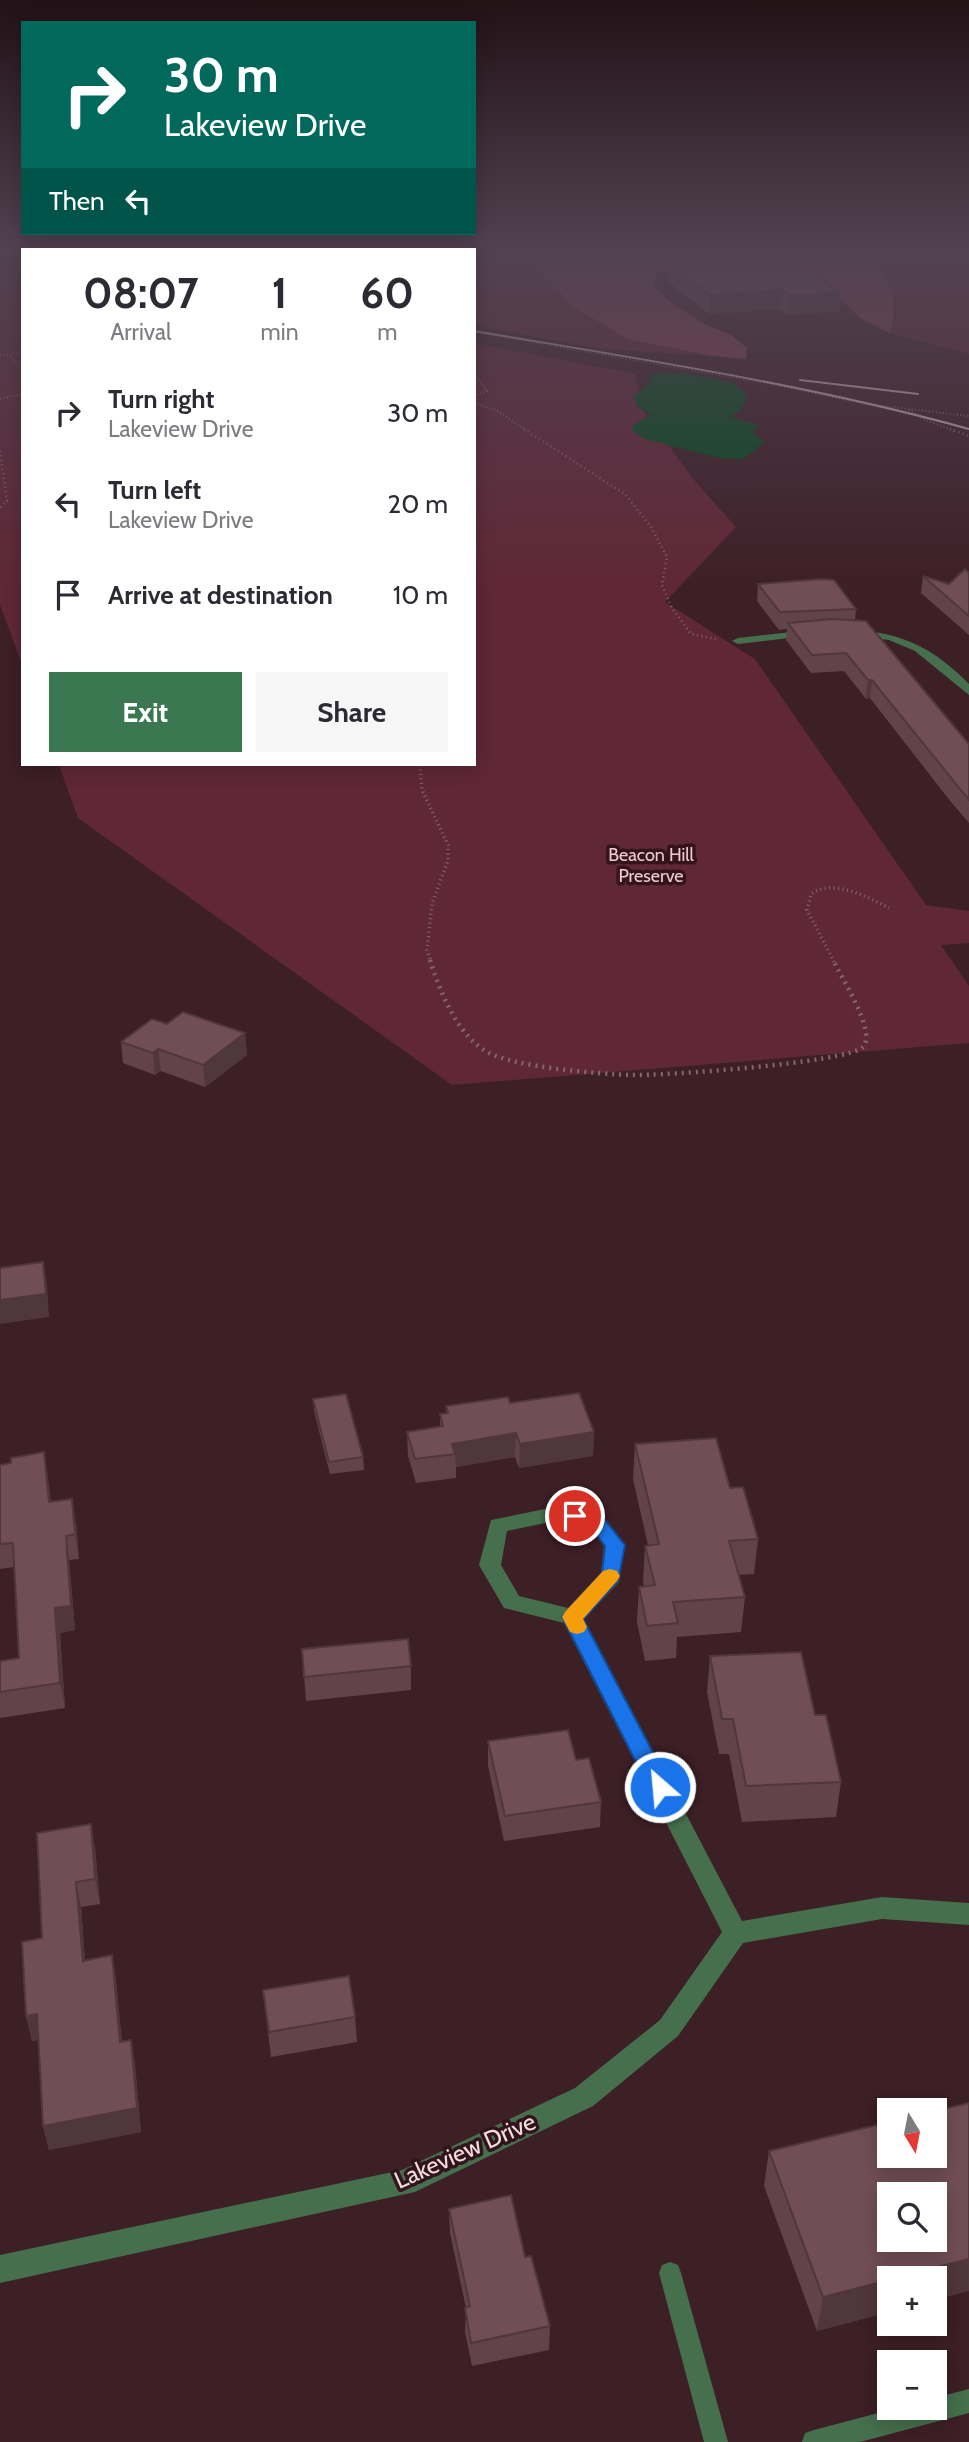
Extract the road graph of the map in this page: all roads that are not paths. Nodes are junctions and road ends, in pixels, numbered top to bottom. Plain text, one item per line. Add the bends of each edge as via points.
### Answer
1 (821, 632) edge
2 (840, 632) edge
3 (738, 641) road end
4 (969, 691) edge
5 (572, 1617) junction
6 (969, 1914) edge
7 (735, 1933) junction
8 (0, 2269) edge
9 (670, 2273) dead end
10 (969, 2402) edge
11 (716, 2442) edge
12 (814, 2442) edge

1 - 3 street
2 - 4 street via 917,645
5 - 5 street via 512,1602 490,1565 498,1525 555,1514 594,1518 615,1545 611,1576
5 - 7 street
6 - 7 street via 882,1908
7 - 8 street, Lakeview Drive via 669,2028 584,2097 405,2183
9 - 11 lane
10 - 12 lane

